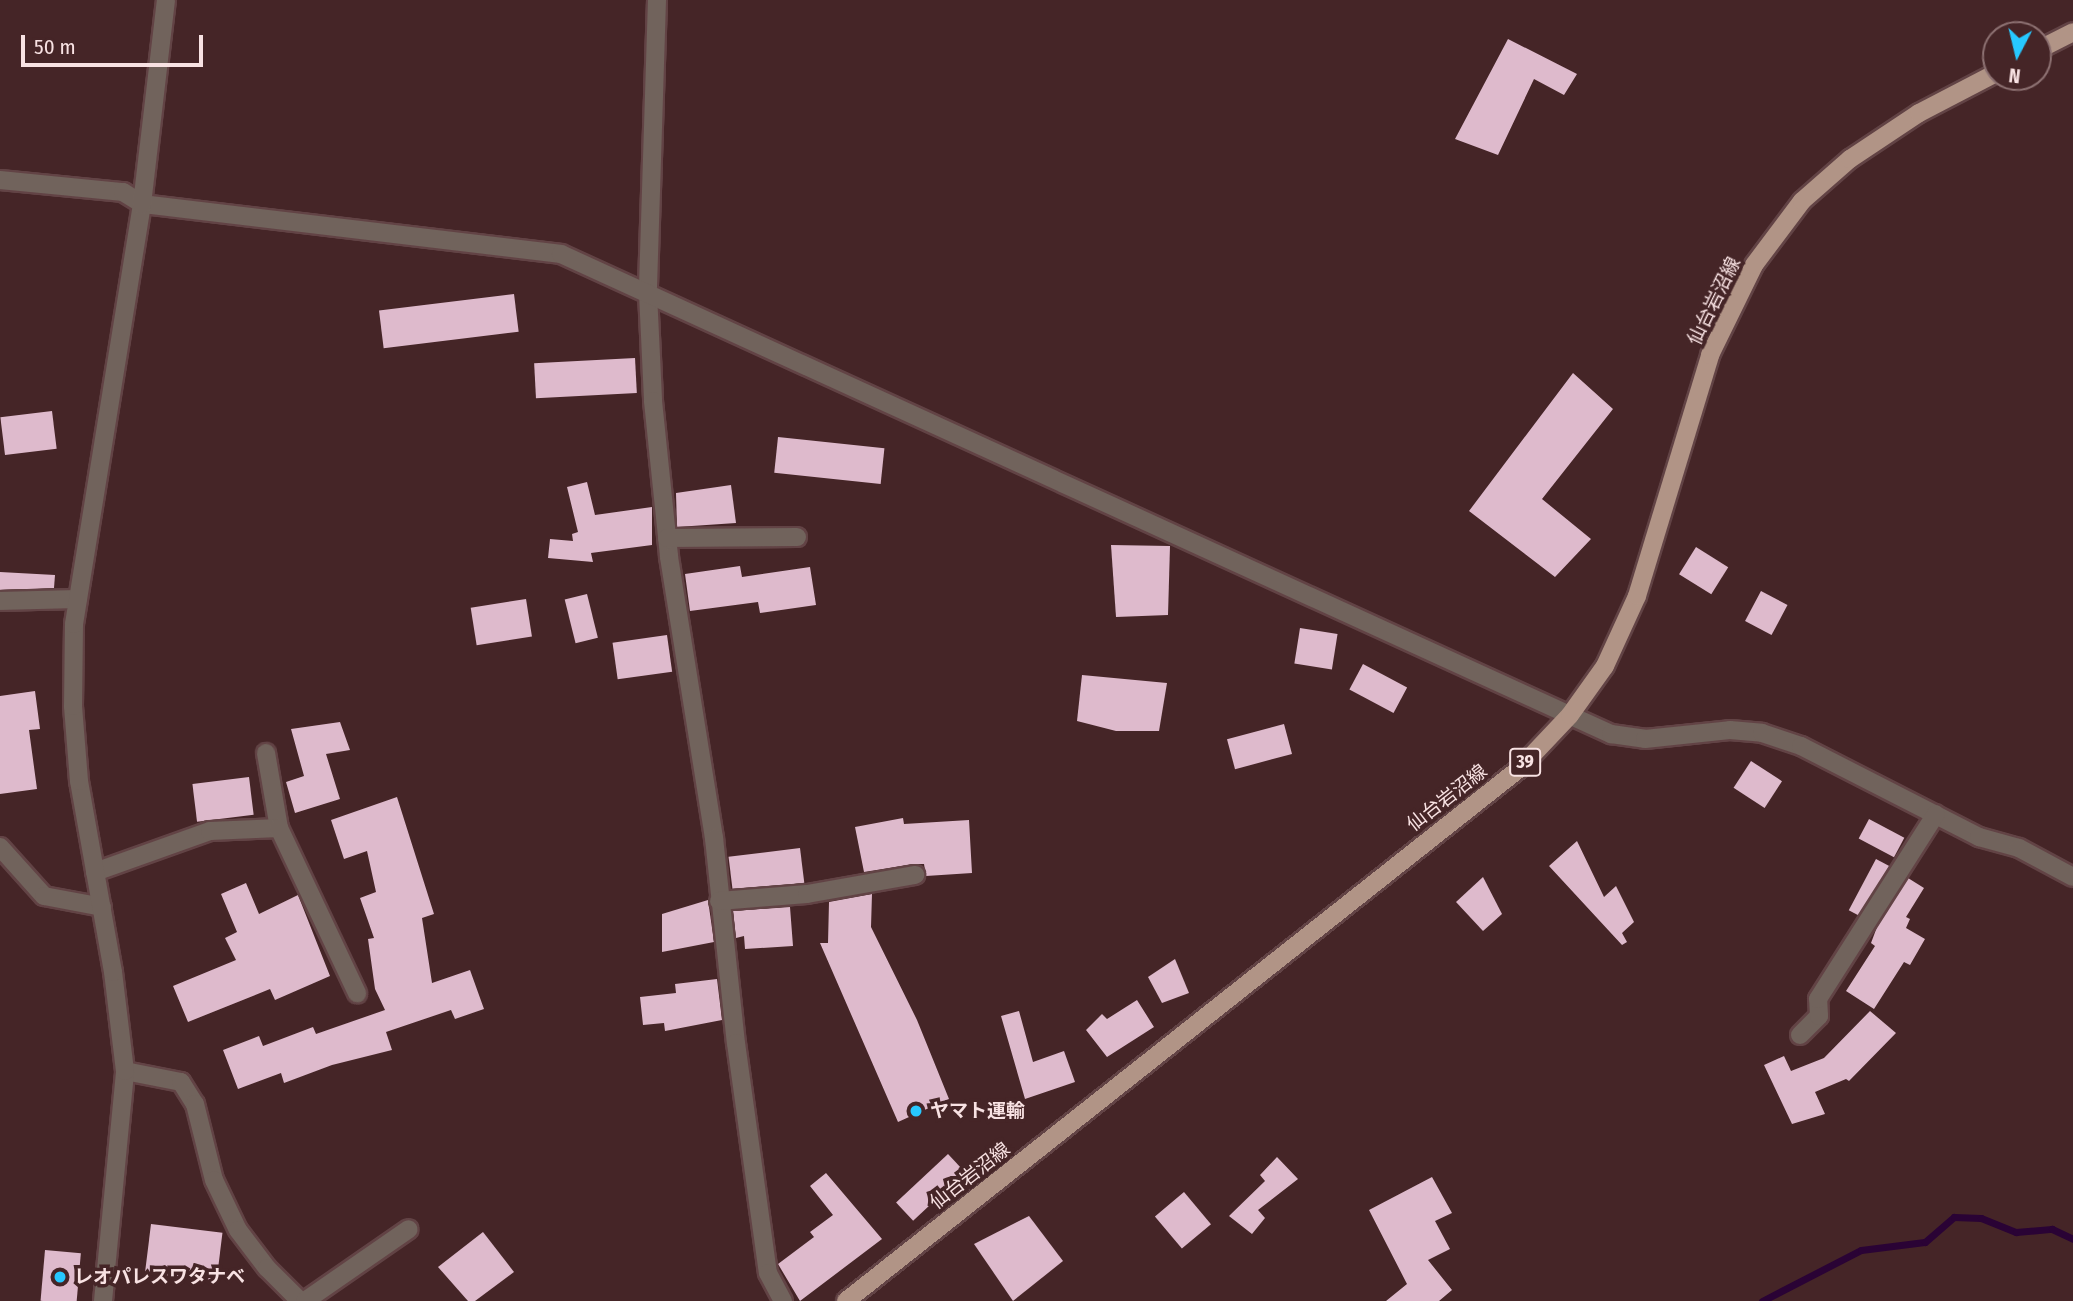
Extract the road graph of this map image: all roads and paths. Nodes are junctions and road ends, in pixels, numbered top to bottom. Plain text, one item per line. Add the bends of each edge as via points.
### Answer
1 (166, 0) edge
2 (657, 0) edge
3 (2073, 32) edge
4 (2052, 43) edge
5 (1982, 80) edge
6 (0, 180) edge
7 (142, 204) junction
8 (648, 293) junction
9 (797, 537) dead end
10 (667, 538) junction
11 (78, 599) junction
12 (0, 601) edge
13 (1570, 715) junction
14 (266, 753) dead end
15 (1936, 814) junction
16 (279, 828) junction
17 (0, 847) edge
18 (95, 872) junction
19 (915, 875) dead end
20 (2073, 877) edge
21 (719, 901) junction
22 (102, 907) junction
23 (357, 993) dead end
24 (1800, 1035) dead end
25 (125, 1071) junction
26 (409, 1229) dead end
27 (103, 1301) edge
28 (303, 1301) edge
29 (783, 1301) edge
30 (846, 1301) edge

1 - 7 street
2 - 8 street
3 - 4 main road
5 - 13 main road, 仙台岩沼線 / 39 via 1919,113 1850,159 1802,201 1754,265 1710,355 1637,596 1605,666
6 - 7 street via 123,192
7 - 8 street via 561,254
7 - 11 street
8 - 10 street
8 - 13 street
9 - 10 street
10 - 21 street via 714,838
11 - 12 street
11 - 18 street via 73,706 79,781
13 - 15 street via 1611,734 1644,739 1730,730 1762,733 1801,746
13 - 30 main road, 仙台岩沼線 / 39 via 1519,769
14 - 16 street
15 - 20 street via 1979,837 2019,848
15 - 24 street via 1818,999 1819,1017
16 - 18 street via 210,831
16 - 23 street
17 - 22 street via 44,896
18 - 22 street
19 - 21 street via 807,894
21 - 29 street via 768,1273
22 - 25 street
25 - 27 street
25 - 28 street via 181,1082 195,1104 214,1180 239,1230 267,1268
26 - 28 street

